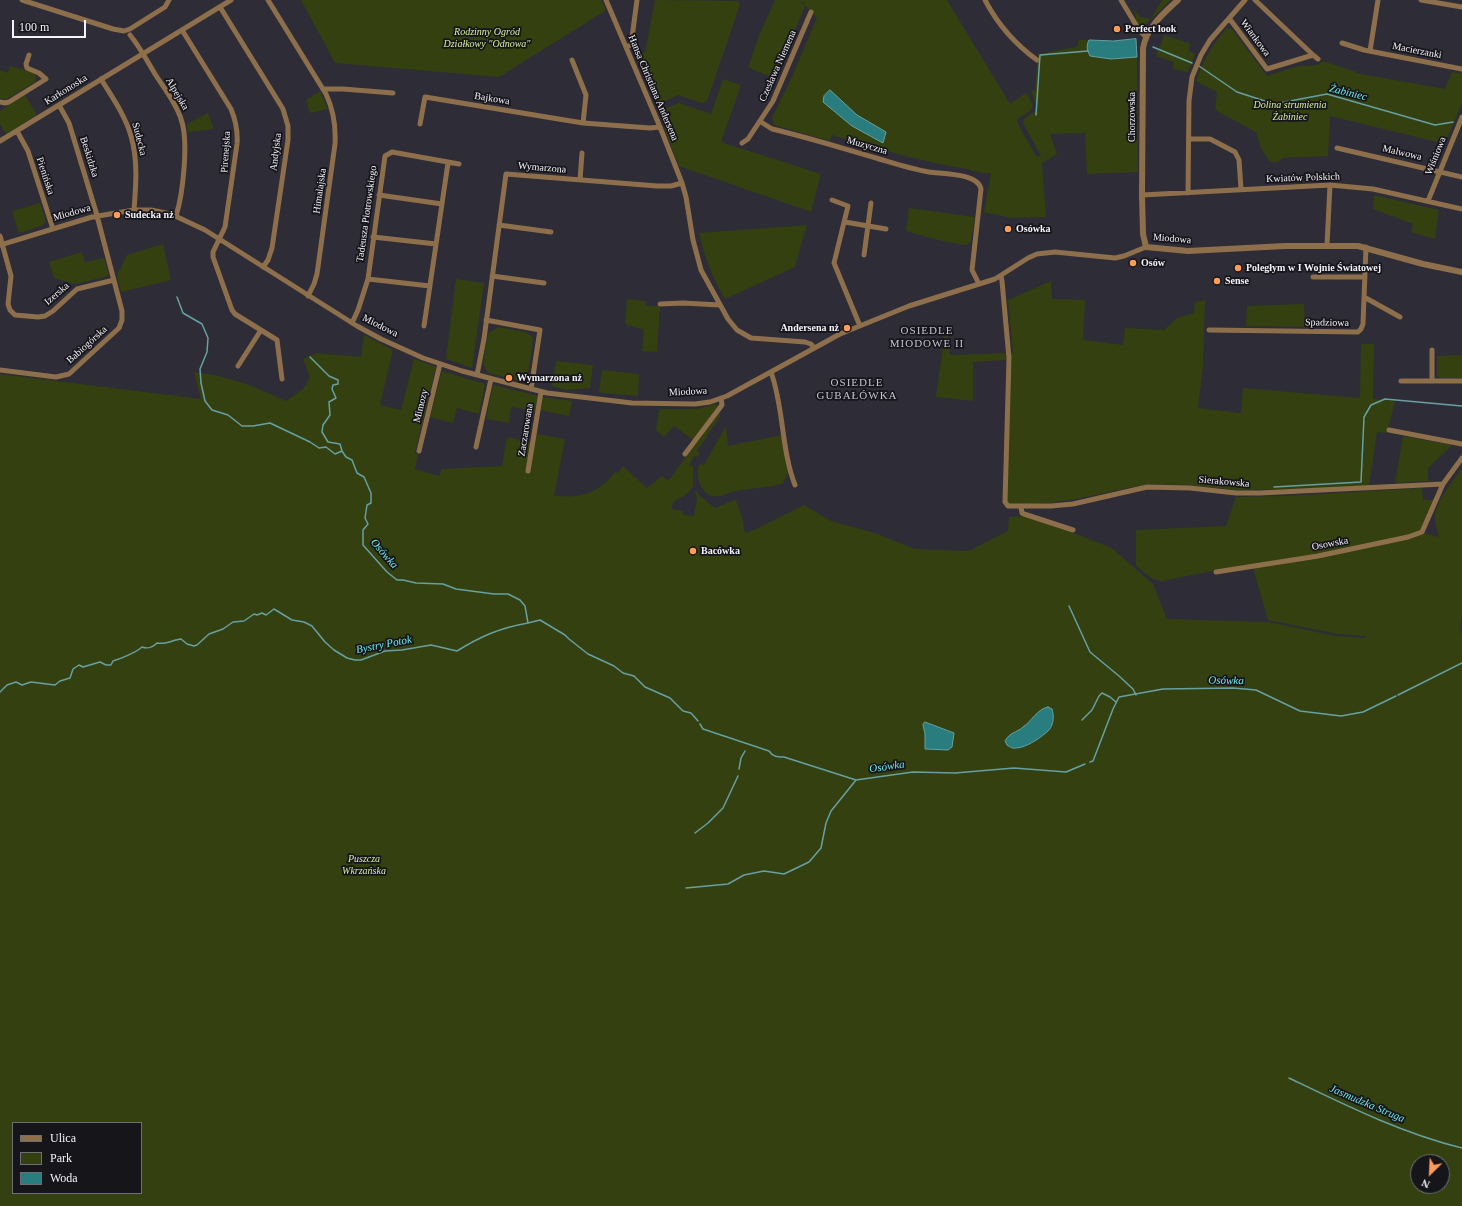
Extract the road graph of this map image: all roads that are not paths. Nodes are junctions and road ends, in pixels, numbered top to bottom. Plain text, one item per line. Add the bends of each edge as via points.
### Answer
1 (22, 0) edge
2 (169, 0) edge
3 (231, 0) edge
4 (268, 0) edge
5 (606, 0) edge
6 (637, 0) edge
7 (985, 0) edge
8 (1121, 0) edge
9 (1178, 0) edge
10 (1245, 0) edge
11 (1255, 0) edge
12 (1378, 0) edge
13 (1421, 0) edge
14 (220, 7) junction
15 (1462, 7) edge
16 (811, 12) dead end
17 (1229, 18) junction
18 (182, 30) junction
19 (130, 36) dead end
20 (1146, 37) junction
21 (1342, 43) dead end
22 (626, 47) junction
23 (1370, 51) junction
24 (143, 53) junction
25 (29, 55) dead end
26 (1313, 55) junction
27 (572, 60) dead end
28 (1037, 60) dead end
29 (1318, 60) dead end
30 (1462, 69) edge
31 (101, 79) junction
32 (323, 89) junction
33 (393, 93) dead end
34 (0, 102) edge
35 (59, 105) junction
36 (1462, 117) edge
37 (761, 122) junction
38 (583, 123) junction
39 (420, 124) dead end
40 (660, 127) junction
41 (17, 131) junction
42 (1189, 139) junction
43 (0, 142) edge
44 (742, 143) dead end
45 (1337, 148) dead end
46 (582, 153) dead end
47 (448, 162) junction
48 (459, 164) dead end
49 (1440, 171) junction
50 (1462, 177) edge
51 (580, 180) junction
52 (682, 183) junction
53 (1330, 185) junction
54 (1241, 190) junction
55 (1188, 193) junction
56 (378, 195) junction
57 (1142, 195) junction
58 (832, 200) dead end
59 (1428, 201) junction
60 (871, 203) dead end
61 (442, 204) junction
62 (1462, 209) edge
63 (134, 210) junction
64 (98, 216) junction
65 (176, 216) junction
66 (845, 222) junction
67 (499, 225) junction
68 (868, 226) junction
69 (53, 229) junction
70 (886, 230) dead end
71 (551, 232) dead end
72 (0, 236) edge
73 (373, 237) junction
74 (220, 239) junction
75 (1, 244) edge
76 (436, 244) junction
77 (1327, 245) junction
78 (1146, 247) junction
79 (1366, 247) junction
80 (864, 255) dead end
81 (263, 267) junction
82 (1462, 272) edge
83 (492, 276) junction
84 (1000, 276) junction
85 (1313, 277) dead end
86 (1365, 277) junction
87 (368, 279) junction
88 (114, 280) junction
89 (544, 283) dead end
90 (979, 284) junction
91 (430, 286) junction
92 (308, 296) junction
93 (1364, 297) junction
94 (660, 304) dead end
95 (720, 305) junction
96 (1400, 317) dead end
97 (486, 320) junction
98 (352, 323) junction
99 (424, 326) dead end
100 (857, 329) junction
101 (261, 330) junction
102 (1209, 330) dead end
103 (814, 348) junction
104 (1432, 350) dead end
105 (440, 364) junction
106 (238, 366) dead end
107 (0, 370) edge
108 (771, 372) junction
109 (476, 375) junction
110 (282, 379) dead end
111 (491, 379) junction
112 (1401, 381) dead end
113 (1432, 381) junction
114 (1462, 381) edge
115 (531, 389) junction
116 (541, 392) junction
117 (721, 398) junction
118 (1389, 430) dead end
119 (1462, 444) edge
120 (476, 447) dead end
121 (419, 451) dead end
122 (685, 454) dead end
123 (1462, 458) edge
124 (523, 462) dead end
125 (530, 463) junction
126 (528, 471) dead end
127 (1443, 484) junction
128 (794, 485) dead end
129 (1021, 507) junction
130 (1073, 530) dead end
131 (1216, 572) dead end

1 - 2 street via 124,31 165,7
3 - 14 street
4 - 32 street, Himalajska
5 - 22 street, Hansa Christiana Andersena
6 - 22 street via 630,45
7 - 28 street via 996,19 1025,52
8 - 20 street
9 - 20 street, Chorzowska via 1153,25
10 - 17 street
11 - 26 street
12 - 23 street
13 - 15 street
14 - 18 street
14 - 81 street, Andyjska via 283,109 287,120 288,140 272,248
16 - 37 street, Czesława Niemena via 782,82
17 - 26 street, Wiankowa via 1267,68
17 - 42 street via 1210,40 1194,73 1189,95
18 - 24 street
18 - 74 street, Pirenejska via 231,109 236,125 237,144 232,184 225,227
19 - 24 street, Alpejska
20 - 57 street, Chorzowska via 1142,56
21 - 23 street, Macierzanki
22 - 40 street, Hansa Christiana Andersena
23 - 30 street, Macierzanki
24 - 31 street, Karkonoska
24 - 65 street, Alpejska via 176,107 185,131 180,199
25 - 34 street via 27,68 46,79 9,102
26 - 29 street
27 - 38 street via 586,96
31 - 35 street, Karkonoska
31 - 63 street, Sudecka via 120,110 131,136 136,168
32 - 33 street
32 - 92 street, Himalajska via 333,113 336,144 317,274
35 - 41 street, Karkonoska
35 - 64 street, Beskidzka via 69,123
36 - 49 street, Wiśniowa
37 - 44 street, Czesława Niemena
37 - 90 street, Muzyczna via 772,129 898,164 978,181 982,189 972,270
38 - 39 street, Bajkowa via 425,97
38 - 40 street, Bajkowa
40 - 52 street, Hansa Christiana Andersena
41 - 43 street, Karkonoska
41 - 69 street, Pienińska via 28,151
42 - 54 street via 1210,139 1235,152 1239,160
42 - 55 street
45 - 49 street, Malwowa
46 - 51 street
47 - 48 street, Tadeusza Piotrowskiego
47 - 56 street, Tadeusza Piotrowskiego via 392,152 384,160
47 - 61 street
49 - 50 street, Malwowa
49 - 59 street, Wiśniowa
51 - 52 street via 658,186
51 - 67 street, Wymarzona via 506,174
52 - 95 street, Hansa Christiana Andersena via 698,263
53 - 54 street, Kwiatów Polskich
53 - 59 street, Kwiatów Polskich via 1368,188
53 - 77 street
54 - 55 street, Kwiatów Polskich
55 - 57 street, Kwiatów Polskich
56 - 61 street
56 - 73 street, Tadeusza Piotrowskiego
57 - 78 street, Chorzowska
58 - 66 street via 848,206
59 - 62 street, Kwiatów Polskich
60 - 68 street
61 - 76 street
63 - 64 street, Miodowa
63 - 65 street, Miodowa via 151,210
64 - 69 street, Miodowa
64 - 88 street, Babiogórska
65 - 74 street, Miodowa
66 - 68 street
66 - 100 street via 834,263
67 - 71 street
67 - 83 street, Wymarzona
68 - 70 street
68 - 80 street
69 - 75 street, Miodowa
72 - 75 street
73 - 76 street
73 - 87 street, Tadeusza Piotrowskiego
74 - 81 street, Miodowa
74 - 101 street, Pirenejska via 212,257 232,310
75 - 88 street, Izerska via 11,276 8,304 15,315 45,316 77,288
76 - 91 street
77 - 78 street, Miodowa via 1188,251
77 - 79 street, Miodowa
78 - 84 street, Miodowa via 1115,258 1044,252 1028,258
79 - 82 street, Miodowa
79 - 86 street, Spadziowa
81 - 92 street, Miodowa
83 - 89 street
83 - 97 street, Wymarzona
84 - 90 street, Miodowa
84 - 129 street, Sierakowska via 1009,358 1005,502 1010,507
85 - 86 street
86 - 93 street, Spadziowa
87 - 91 street
87 - 98 street, Tadeusza Piotrowskiego
88 - 107 street, Babiogórska via 122,311 121,324 69,374 56,376
90 - 100 street, Miodowa via 909,306
91 - 99 street
92 - 98 street, Miodowa
93 - 96 street
93 - 102 street, Spadziowa via 1364,324 1358,332
94 - 95 street
95 - 103 street, Hansa Christiana Andersena via 734,328 747,336 763,340 805,342
97 - 109 street, Wymarzona
97 - 115 street via 540,330
98 - 105 street, Miodowa via 389,343
100 - 103 street, Miodowa
101 - 106 street
101 - 110 street, Pirenejska via 277,340
103 - 108 street, Miodowa
104 - 113 street
105 - 109 street, Miodowa
105 - 121 street, Mimozy
108 - 117 street, Miodowa
108 - 128 street via 778,396
109 - 111 street, Miodowa
111 - 115 street, Miodowa
111 - 120 street
112 - 113 street
113 - 114 street
115 - 116 street, Miodowa
116 - 117 street, Miodowa via 632,403 695,404
116 - 125 street, Zaczarowana
117 - 122 street via 722,405
118 - 119 street
123 - 127 street, Osowska
124 - 125 street
125 - 126 street, Zaczarowana
127 - 129 street, Sierakowska via 1260,493 1147,487 1072,504
127 - 131 street, Osowska via 1422,532 1318,556
129 - 130 street via 1024,514

